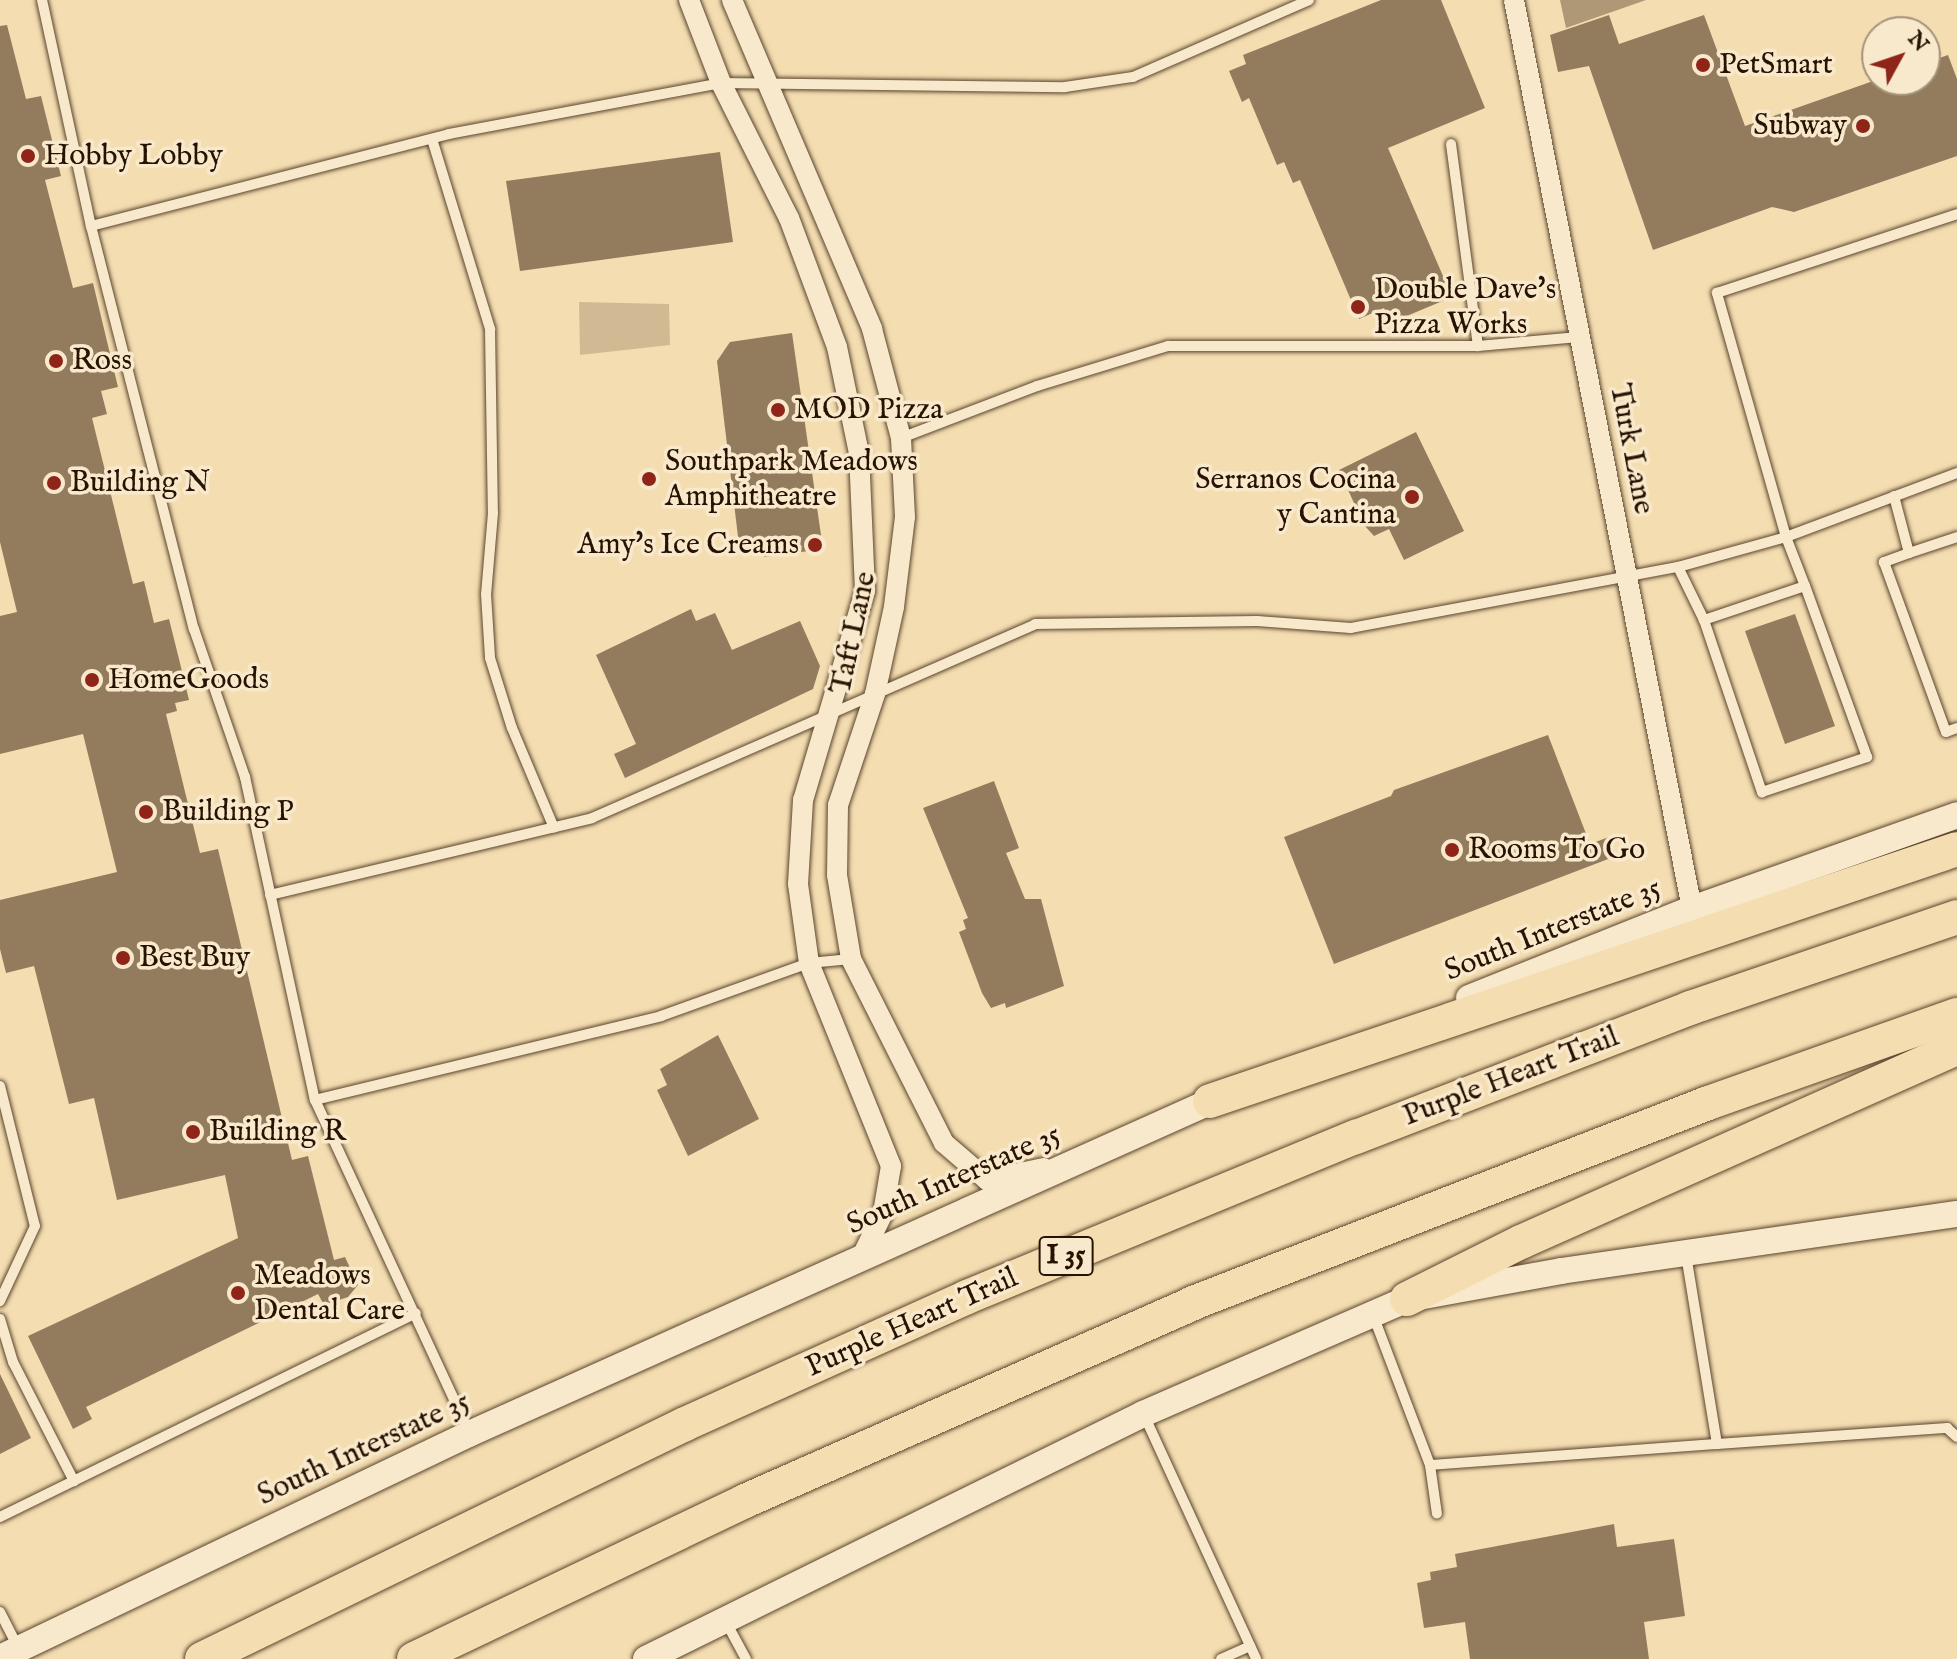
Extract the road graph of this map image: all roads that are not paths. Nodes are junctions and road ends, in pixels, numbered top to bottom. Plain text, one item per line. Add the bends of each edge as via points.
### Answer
1 (42, 0) edge
2 (689, 0) edge
3 (732, 0) edge
4 (1309, 0) edge
5 (1514, 0) edge
6 (764, 82) junction
7 (721, 83) junction
8 (432, 139) junction
9 (1451, 144) dead end
10 (1957, 214) edge
11 (91, 226) junction
12 (1579, 337) junction
13 (1478, 346) junction
14 (901, 438) junction
15 (1957, 473) edge
16 (1894, 496) junction
17 (1786, 537) junction
18 (1957, 537) edge
19 (1909, 553) junction
20 (1678, 567) junction
21 (1624, 577) junction
22 (1805, 586) junction
23 (1704, 620) junction
24 (875, 694) junction
25 (833, 713) junction
26 (1957, 728) edge
27 (1957, 815) edge
28 (554, 828) junction
29 (1957, 849) edge
30 (270, 895) junction
31 (1692, 909) junction
32 (1957, 917) edge
33 (851, 959) junction
34 (809, 963) junction
35 (1957, 1015) edge
36 (1957, 1048) edge
37 (0, 1086) edge
38 (315, 1100) junction
39 (1210, 1101) junction
40 (0, 1107) edge
41 (7, 1120) junction
42 (1068, 1163) junction
43 (1957, 1214) edge
44 (1686, 1254) junction
45 (862, 1256) junction
46 (1407, 1299) junction
47 (0, 1301) edge
48 (416, 1313) junction
49 (1373, 1315) junction
50 (0, 1319) edge
51 (1143, 1414) junction
52 (469, 1434) junction
53 (1957, 1437) edge
54 (1717, 1444) junction
55 (1430, 1465) junction
56 (74, 1481) junction
57 (1437, 1514) dead end
58 (0, 1517) edge
59 (0, 1612) edge
60 (726, 1622) junction
61 (1250, 1646) junction
62 (9, 1654) edge
63 (202, 1659) edge
64 (414, 1659) edge
65 (646, 1659) edge
66 (746, 1659) edge
67 (1221, 1659) edge
68 (1256, 1659) edge

1 - 11 lane
2 - 7 street, Taft Lane
3 - 6 street, Taft Lane
4 - 6 lane via 1133,77 1065,87
5 - 12 street, Turk Lane
6 - 7 lane
6 - 14 street, Taft Lane via 872,329
7 - 8 lane
7 - 25 street, Taft Lane via 789,218 837,347 859,453 865,591
8 - 11 lane
8 - 28 lane via 490,329 490,658 512,728
9 - 13 lane
10 - 17 lane via 1717,293
11 - 30 lane via 194,629 245,777
12 - 13 lane
12 - 21 street, Turk Lane
13 - 14 lane via 1168,346 1037,386
14 - 24 street, Taft Lane via 905,517 894,607
15 - 16 lane
16 - 17 lane
16 - 19 lane
17 - 20 lane
17 - 22 lane
18 - 19 lane
19 - 26 lane via 1884,562 1946,732
20 - 21 lane
20 - 23 lane
21 - 24 lane via 1351,628 1257,621 1035,624
21 - 31 street, Turk Lane
22 - 23 lane
22 - 23 lane via 1867,757 1762,792
24 - 25 lane
24 - 33 street, Taft Lane via 838,805 837,875
25 - 28 lane via 592,818
25 - 34 street, Taft Lane via 803,800 798,884
27 - 31 main road, South Interstate 35
28 - 30 lane
29 - 39 highway
30 - 38 lane
31 - 39 main road, South Interstate 35
32 - 63 highway, Purple Heart Trail / I 35 via 1661,1019 967,1297 685,1424
33 - 34 lane
33 - 42 street, Taft Lane via 944,1143 987,1180
34 - 38 lane via 661,1016
34 - 45 street, Taft Lane via 891,1166 883,1213
35 - 64 highway via 1694,1108 1166,1315 745,1501
36 - 46 highway via 1521,1242
37 - 41 lane
38 - 48 lane
39 - 42 main road, South Interstate 35
40 - 41 lane
41 - 47 lane via 35,1226
42 - 45 main road, South Interstate 35
43 - 44 main road
44 - 46 main road
44 - 54 lane
45 - 52 main road, South Interstate 35
46 - 49 main road
48 - 52 lane
48 - 56 lane
49 - 51 main road
49 - 55 lane
50 - 56 lane via 13,1362
51 - 60 main road
51 - 61 lane
52 - 62 main road, South Interstate 35
53 - 54 lane via 1947,1428
54 - 55 lane
55 - 57 lane
56 - 58 lane
59 - 62 lane
60 - 65 main road
60 - 66 lane
61 - 67 lane
61 - 68 lane

